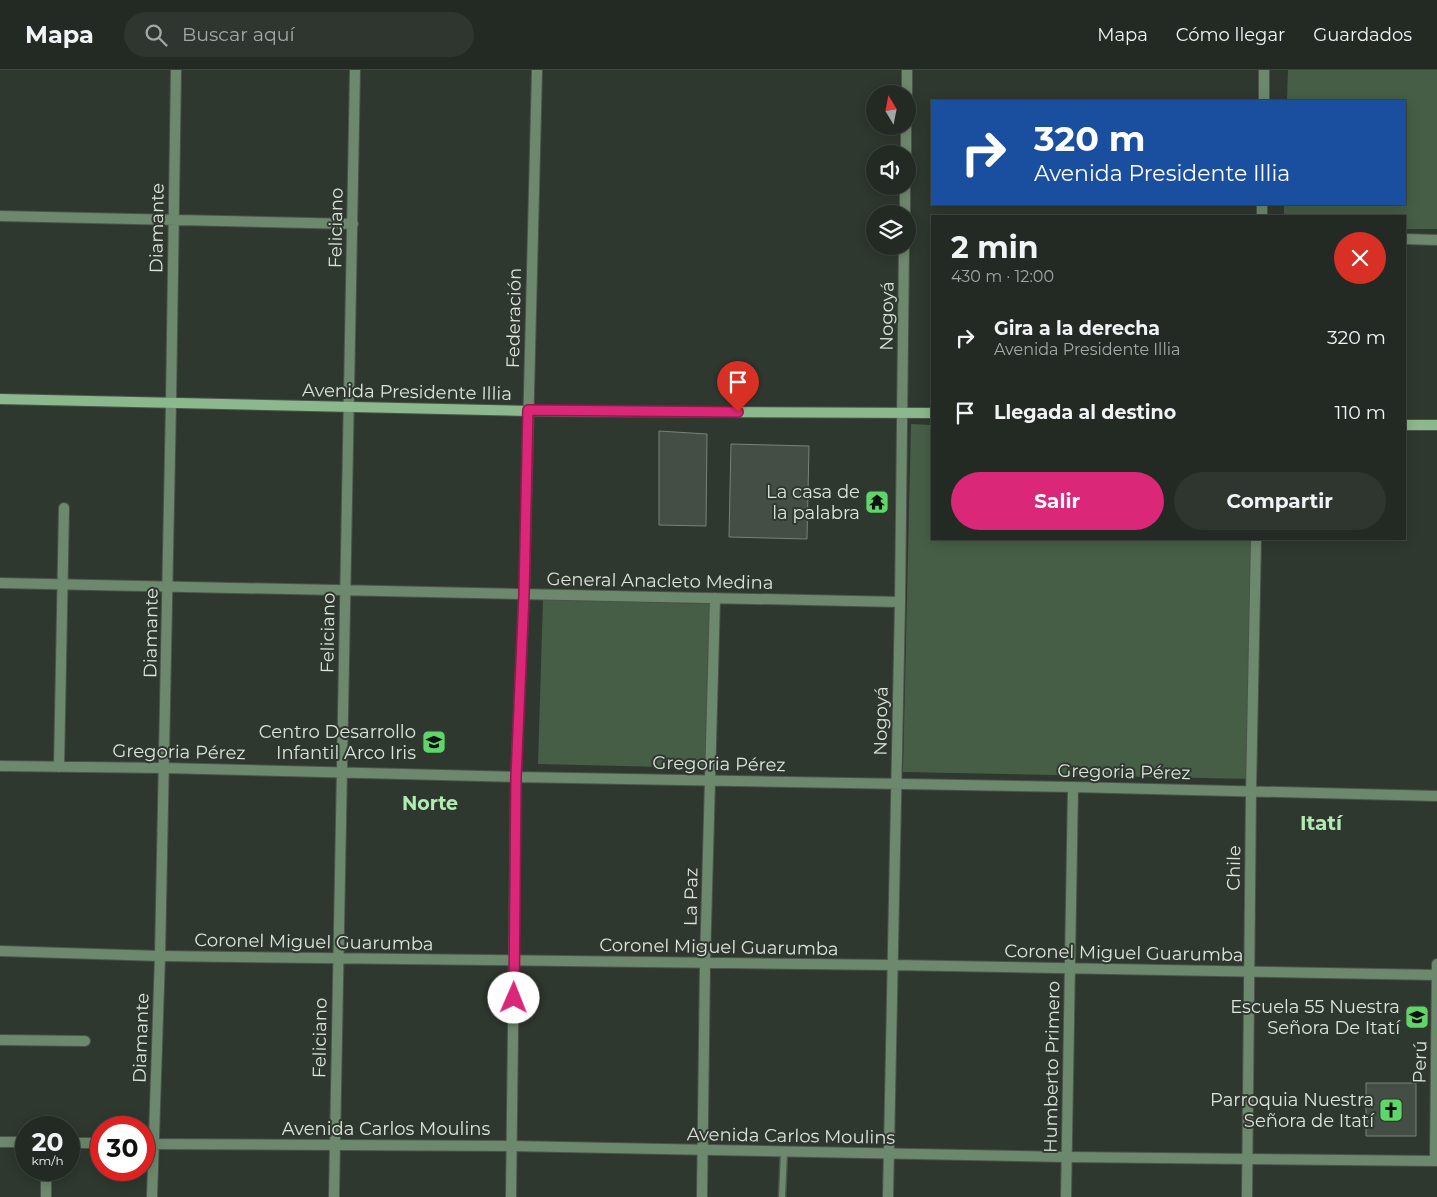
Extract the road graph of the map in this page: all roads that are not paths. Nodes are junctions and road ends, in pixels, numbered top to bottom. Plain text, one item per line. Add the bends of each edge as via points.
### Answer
1 (176, 70) edge
2 (354, 70) edge
3 (537, 70) edge
4 (907, 70) edge
5 (1264, 70) edge
6 (907, 85) edge
7 (1264, 100) edge
8 (0, 216) edge
9 (173, 221) junction
10 (353, 224) junction
11 (1406, 239) edge
12 (1437, 240) edge
13 (904, 255) edge
14 (0, 399) edge
15 (171, 402) junction
16 (348, 407) junction
17 (528, 410) junction
18 (902, 412) junction
19 (931, 414) edge
20 (1406, 425) edge
21 (1437, 425) edge
22 (64, 508) dead end
23 (1256, 540) edge
24 (0, 584) edge
25 (63, 585) junction
26 (168, 587) junction
27 (346, 591) junction
28 (524, 594) junction
29 (715, 598) junction
30 (900, 602) junction
31 (0, 766) edge
32 (59, 767) junction
33 (164, 768) junction
34 (341, 772) junction
35 (516, 777) junction
36 (710, 780) junction
37 (896, 784) junction
38 (1073, 787) junction
39 (1251, 791) junction
40 (1437, 796) edge
41 (0, 951) edge
42 (160, 956) junction
43 (337, 958) junction
44 (514, 961) junction
45 (705, 963) junction
46 (1437, 964) edge
47 (892, 965) junction
48 (1070, 968) junction
49 (1249, 971) junction
50 (1437, 975) edge
51 (0, 1040) edge
52 (84, 1040) dead end
53 (151, 1116) edge
54 (0, 1142) edge
55 (15, 1142) edge
56 (155, 1144) edge
57 (335, 1144) junction
58 (511, 1146) junction
59 (702, 1150) junction
60 (784, 1152) junction
61 (888, 1154) junction
62 (1067, 1157) junction
63 (1247, 1158) junction
64 (1436, 1161) edge
65 (46, 1181) edge
66 (151, 1181) edge
67 (46, 1197) edge
68 (152, 1197) edge
69 (334, 1197) edge
70 (511, 1197) edge
71 (702, 1197) edge
72 (782, 1197) edge
73 (888, 1197) edge
74 (1066, 1197) edge
75 (1247, 1197) edge

1 - 9 street, Diamante
2 - 10 street, Feliciano
3 - 17 street, Federación
4 - 6 street
5 - 7 street
8 - 9 street
9 - 10 street
9 - 15 street, Diamante
10 - 16 street, Feliciano
11 - 12 street
13 - 18 street, Nogoyá
14 - 15 main road, Avenida Presidente Illia
15 - 16 main road, Avenida Presidente Illia
15 - 26 street, Diamante
16 - 17 main road, Avenida Presidente Illia
16 - 27 street, Feliciano
17 - 18 main road, Avenida Presidente Illia
17 - 28 street, Federación
18 - 19 main road, Avenida Presidente Illia
18 - 30 street, Nogoyá
20 - 21 main road
22 - 25 street
23 - 39 street, Chile
24 - 25 street, General Anacleto Medina
25 - 26 street, General Anacleto Medina
25 - 32 street
26 - 27 street, General Anacleto Medina
26 - 33 street, Diamante
27 - 28 street, General Anacleto Medina
27 - 34 street, Feliciano
28 - 29 street, General Anacleto Medina
28 - 35 street, Federación
29 - 30 street, General Anacleto Medina
29 - 36 street, La Paz
30 - 37 street, Nogoyá
31 - 32 street, Gregoria Pérez
32 - 33 street, Gregoria Pérez
33 - 34 street, Gregoria Pérez
33 - 42 street, Diamante
34 - 35 street, Gregoria Pérez
34 - 43 street, Feliciano
35 - 36 street, Gregoria Pérez
35 - 44 street, Federación
36 - 37 street, Gregoria Pérez
36 - 45 street, La Paz
37 - 38 street, Gregoria Pérez
37 - 47 street, Nogoyá
38 - 39 street, Gregoria Pérez
38 - 48 street, Humberto Primero
39 - 40 street, Gregoria Pérez
39 - 49 street, Chile
41 - 42 street, Coronel Miguel Guarumba
42 - 43 street, Coronel Miguel Guarumba
42 - 53 street, Diamante
43 - 44 street, Coronel Miguel Guarumba
43 - 57 street, Feliciano
44 - 45 street, Coronel Miguel Guarumba
44 - 58 street, Federación
45 - 47 street, Coronel Miguel Guarumba
45 - 59 street, La Paz
46 - 50 street, Perú
47 - 48 street, Coronel Miguel Guarumba
47 - 61 street, Nogoyá
48 - 49 street, Coronel Miguel Guarumba
48 - 62 street, Humberto Primero
49 - 50 street, Coronel Miguel Guarumba
49 - 63 street, Chile
50 - 64 street, Perú
51 - 52 street
54 - 55 street
56 - 57 street, Avenida Carlos Moulins
57 - 58 street, Avenida Carlos Moulins
57 - 69 street, Feliciano
58 - 59 street, Avenida Carlos Moulins
58 - 70 street, Federación
59 - 60 street, Avenida Carlos Moulins
59 - 71 street, La Paz
60 - 61 street, Avenida Carlos Moulins
60 - 72 lane
61 - 62 street, Avenida Carlos Moulins
61 - 73 street, Nogoyá
62 - 63 street, Avenida Carlos Moulins
62 - 74 street, Humberto Primero
63 - 64 street, Avenida Carlos Moulins
63 - 75 street, Chile
65 - 67 street
66 - 68 street, Diamante

